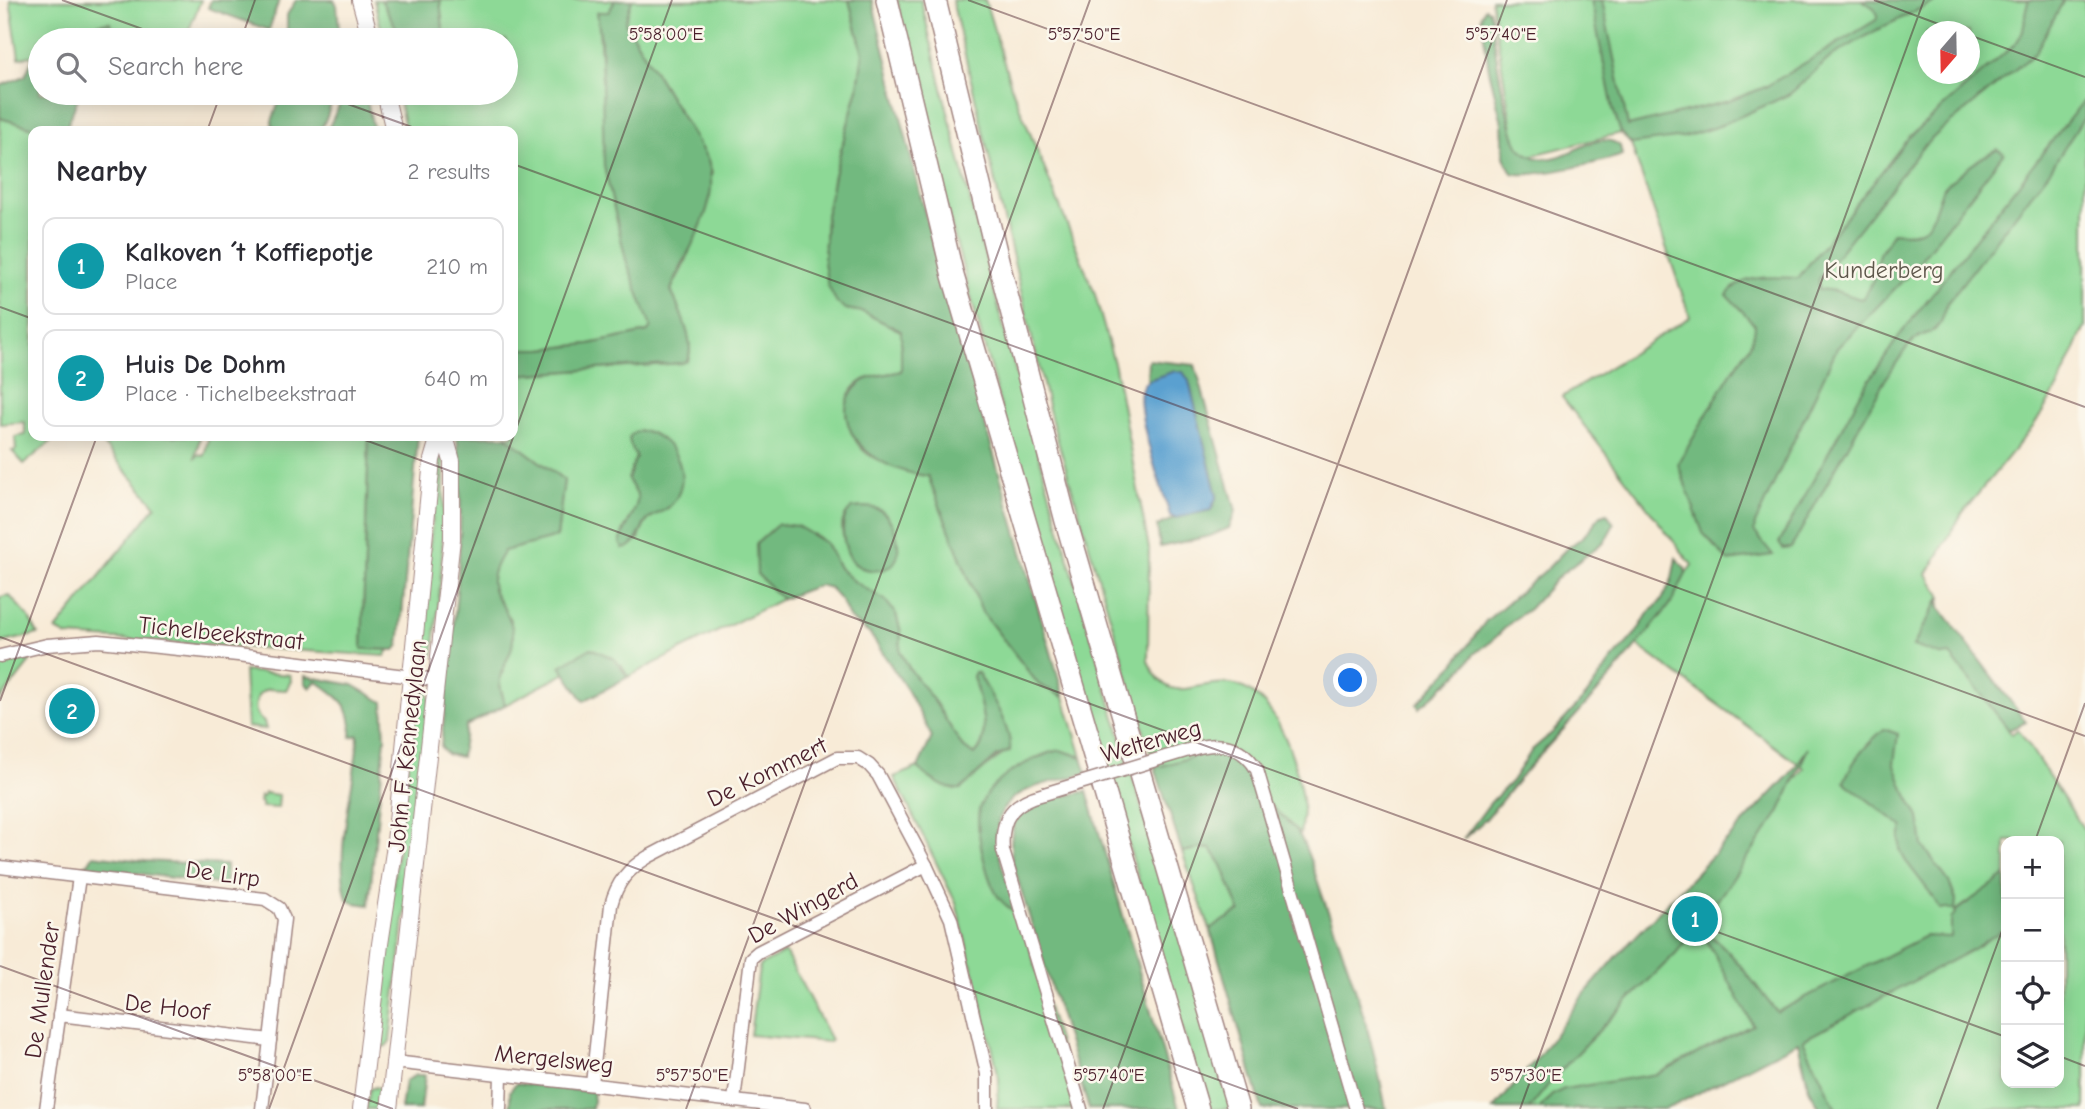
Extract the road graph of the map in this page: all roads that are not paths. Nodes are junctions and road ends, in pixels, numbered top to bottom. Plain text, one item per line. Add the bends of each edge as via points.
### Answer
1 (360, 0) edge
2 (887, 0) edge
3 (935, 0) edge
4 (368, 28) edge
5 (387, 105) edge
6 (393, 126) edge
7 (438, 441) edge
8 (446, 441) edge
9 (0, 656) edge
10 (411, 676) junction
11 (437, 680) junction
12 (926, 865) junction
13 (0, 867) edge
14 (79, 877) junction
15 (59, 1015) junction
16 (270, 1041) junction
17 (367, 1058) junction
18 (394, 1062) junction
19 (501, 1075) junction
20 (592, 1084) junction
21 (734, 1101) junction
22 (709, 1103) edge
23 (46, 1109) edge
24 (262, 1109) edge
25 (361, 1109) edge
26 (389, 1109) edge
27 (500, 1109) edge
28 (804, 1109) edge
29 (987, 1109) edge
30 (1081, 1109) edge
31 (1198, 1109) edge
32 (1238, 1109) edge
33 (1356, 1109) edge

1 - 4 street
2 - 31 highway via 953,276
3 - 32 highway via 1066,521
5 - 6 street
7 - 10 street, John F. Kennedylaan
8 - 11 street, John F. Kennedylaan via 452,461 452,539
9 - 10 street, Tichelbeekstraat via 47,645 99,641
10 - 11 street, Tichelbeekstraat
10 - 17 street, John F. Kennedylaan
11 - 18 street, John F. Kennedylaan
12 - 20 street, De Kommert via 874,769 858,758 844,757 632,867 611,905
12 - 21 street, De Wingerd via 751,958
12 - 29 street, De Kommert via 951,919 987,1074
13 - 14 street, De Lirp
14 - 15 street, De Mullender
14 - 16 street, De Lirp via 265,899 275,904 284,919
15 - 16 street, De Hoof
15 - 23 street, De Mullender
16 - 24 street, De Lirp
17 - 18 street
17 - 25 street, John F. Kennedylaan
18 - 19 street, Mergelsweg
18 - 26 street, John F. Kennedylaan
19 - 20 street, Mergelsweg
19 - 27 street
20 - 22 street, Mergelsweg
21 - 22 street, Mergelsweg
21 - 28 street, Mergelsweg
30 - 33 street, Welterweg, bridge via 1003,851 1003,828 1010,812 1026,800 1214,744 1232,747 1257,770

